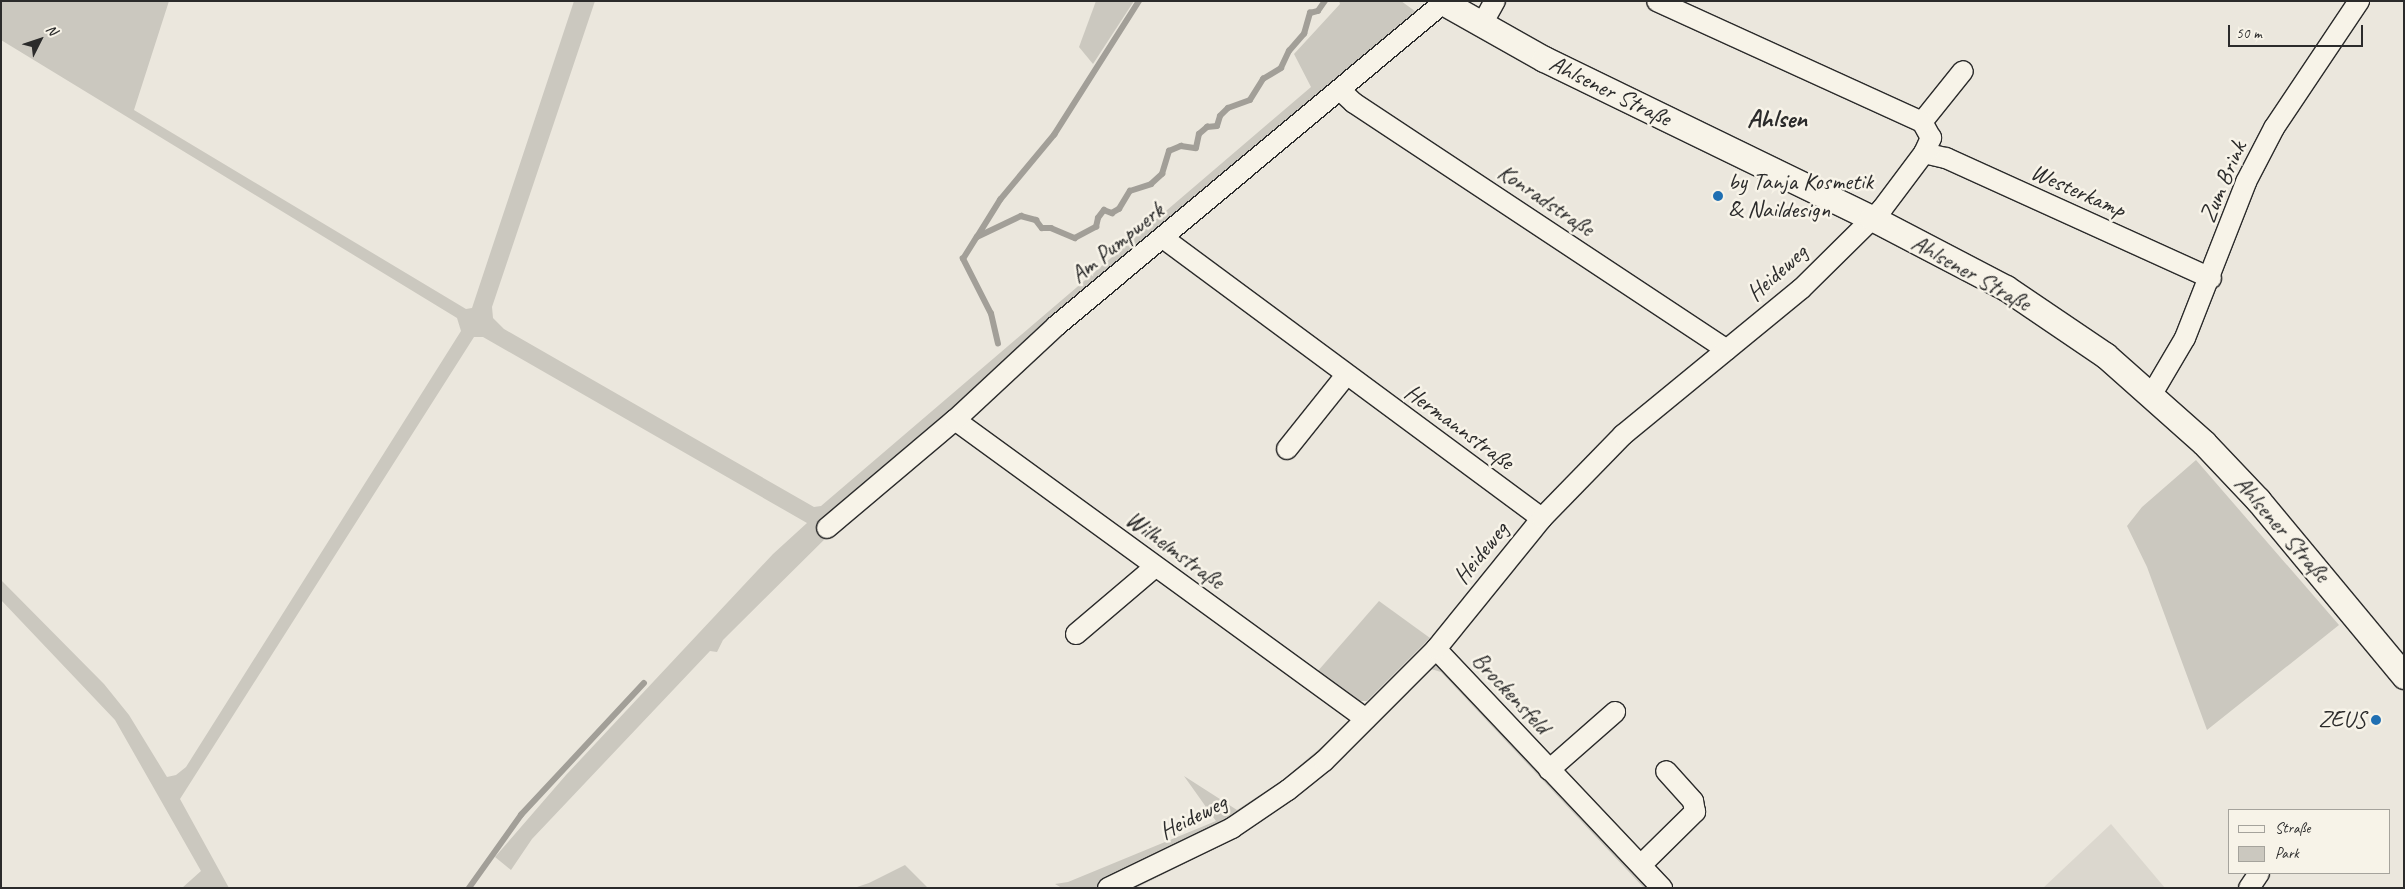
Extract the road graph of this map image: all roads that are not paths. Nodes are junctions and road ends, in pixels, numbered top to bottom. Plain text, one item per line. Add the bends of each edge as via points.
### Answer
1 (1495, 1) edge
2 (1657, 1) edge
3 (2359, 1) edge
4 (1442, 2) edge
5 (1480, 26) junction
6 (1963, 71) dead end
7 (1340, 90) junction
8 (1922, 122) junction
9 (1924, 153) junction
10 (1872, 218) junction
11 (1163, 238) junction
12 (2211, 278) junction
13 (1727, 350) junction
14 (1346, 375) junction
15 (2152, 394) junction
16 (955, 420) junction
17 (1287, 449) dead end
18 (1542, 518) junction
19 (827, 528) dead end
20 (1155, 567) junction
21 (1076, 634) dead end
22 (1436, 649) junction
23 (2404, 676) edge
24 (1615, 712) dead end
25 (1366, 719) junction
26 (1549, 770) junction
27 (1666, 771) dead end
28 (1641, 865) junction
29 (2258, 874) edge
30 (1108, 888) edge
31 (1662, 888) edge
32 (2249, 888) edge

1 - 5 street
2 - 8 street
3 - 12 street, Zum Brink via 2274,128 2246,182
4 - 5 main road, Ahlsener Straße
4 - 7 street, Am Pumpwerk
5 - 10 main road, Ahlsener Straße
6 - 8 street
7 - 11 street, Am Pumpwerk
7 - 13 street, Konradstraße via 1354,103
8 - 9 street via 1931,138
9 - 10 street
9 - 12 street, Westerkamp via 1946,158
10 - 13 street, Heideweg via 1801,289
10 - 15 main road, Ahlsener Straße via 2006,288 2104,355
11 - 14 street, Hermannstraße
11 - 16 street, Am Pumpwerk via 1056,326
12 - 15 street, Zum Brink via 2184,338
13 - 18 street, Heideweg via 1623,435
14 - 17 street
14 - 18 street, Hermannstraße
15 - 23 main road, Ahlsener Straße via 2258,500
16 - 19 street, Am Pumpwerk
16 - 20 street, Wilhelmstraße
18 - 22 street, Heideweg
20 - 21 street
20 - 25 street, Wilhelmstraße
22 - 25 street, Heideweg
22 - 26 street, Brockensfeld
24 - 26 street, Brockensfeld
25 - 30 street, Heideweg via 1288,790 1232,828
26 - 28 street, Brockensfeld
27 - 28 street via 1694,801 1695,812
28 - 31 street, Brockensfeld
29 - 32 street

